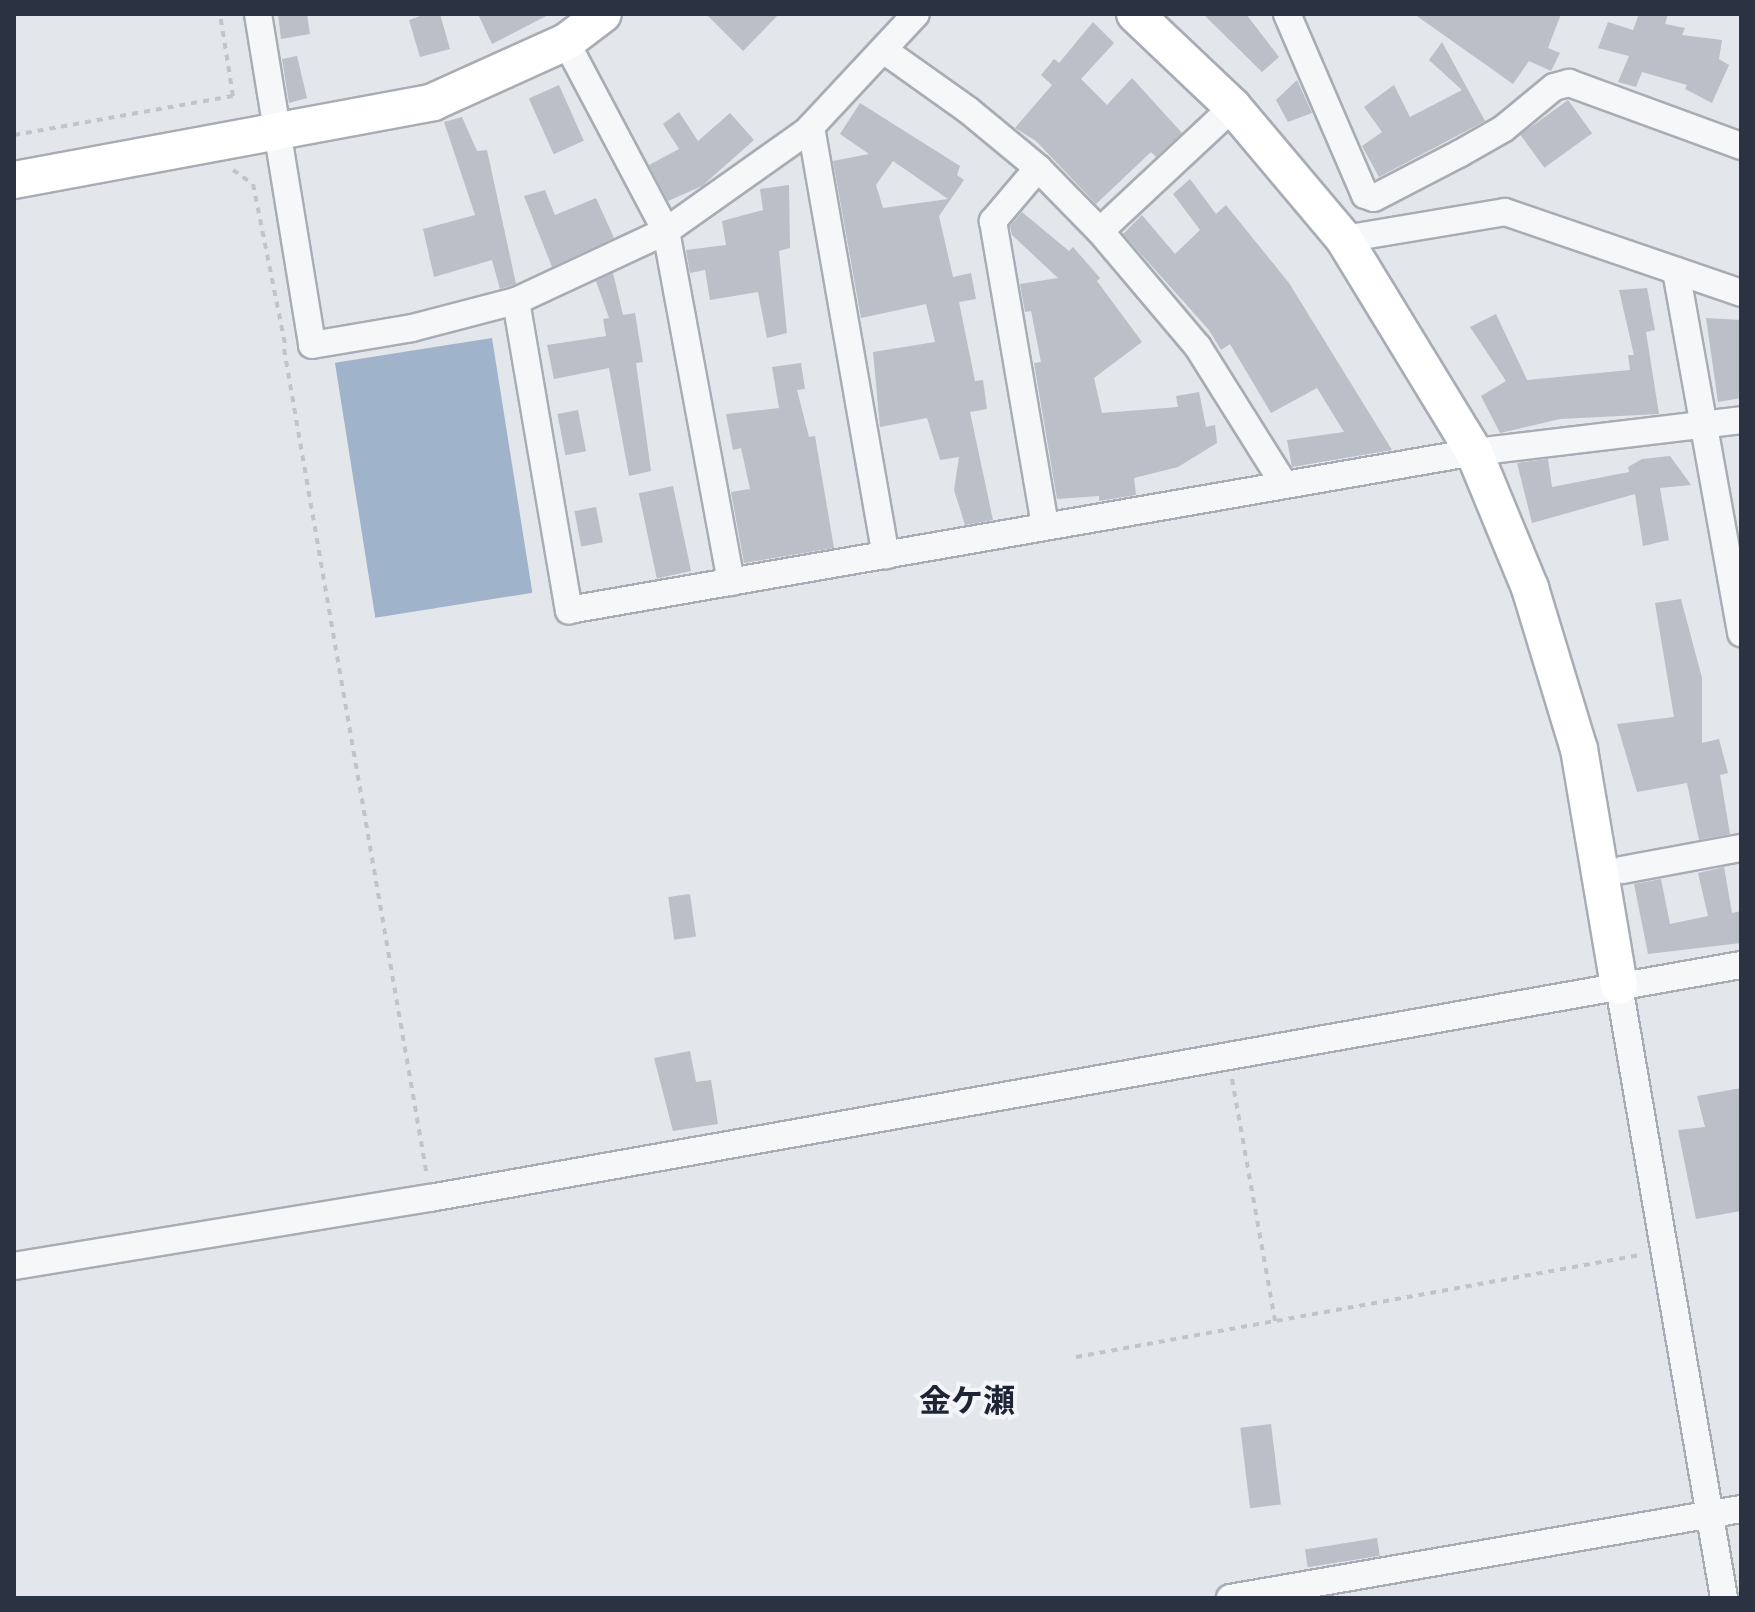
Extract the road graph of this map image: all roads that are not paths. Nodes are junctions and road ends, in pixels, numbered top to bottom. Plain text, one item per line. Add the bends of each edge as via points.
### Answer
1 (258, 14) edge
2 (603, 14) edge
3 (916, 14) edge
4 (1135, 14) edge
5 (1287, 14) edge
6 (566, 42) junction
7 (885, 51) junction
8 (1233, 107) junction
9 (811, 127) junction
10 (278, 134) junction
11 (1741, 146) edge
12 (1038, 168) junction
13 (14, 180) edge
14 (1374, 198) junction
15 (666, 231) junction
16 (1100, 231) junction
17 (1382, 233) junction
18 (1344, 239) junction
19 (1676, 271) junction
20 (1741, 293) edge
21 (516, 301) junction
22 (1741, 420) edge
23 (1707, 425) junction
24 (1474, 452) junction
25 (1284, 484) junction
26 (1045, 525) junction
27 (886, 555) junction
28 (731, 582) junction
29 (1741, 633) edge
30 (1741, 848) edge
31 (1622, 870) dead end
32 (1741, 965) edge
33 (1619, 986) junction
34 (14, 1266) edge
35 (1741, 1509) edge
36 (1709, 1515) junction
37 (1230, 1598) edge
38 (1724, 1598) edge

1 - 10 street
2 - 6 street
3 - 7 street
4 - 8 street
5 - 14 street via 1365,195
6 - 10 street via 433,102
6 - 15 street
7 - 9 street
7 - 12 street
8 - 16 street
8 - 18 street
9 - 15 street
9 - 27 street
10 - 13 street
10 - 21 street via 312,345 412,328
11 - 14 street via 1569,83 1554,87 1503,129
12 - 16 street
12 - 26 street via 993,221
14 - 17 street
15 - 21 street
15 - 28 street
16 - 25 street via 1198,347
17 - 18 street
17 - 19 street via 1505,212
18 - 24 street
19 - 20 street
19 - 23 street
21 - 28 street via 569,610
22 - 23 street
23 - 24 street
23 - 29 street
24 - 25 street
24 - 33 street via 1530,588 1579,749
25 - 26 street
26 - 27 street
27 - 28 street
30 - 31 street
32 - 33 street
33 - 34 street via 430,1198
33 - 36 street
35 - 36 street
36 - 37 street
36 - 38 street

